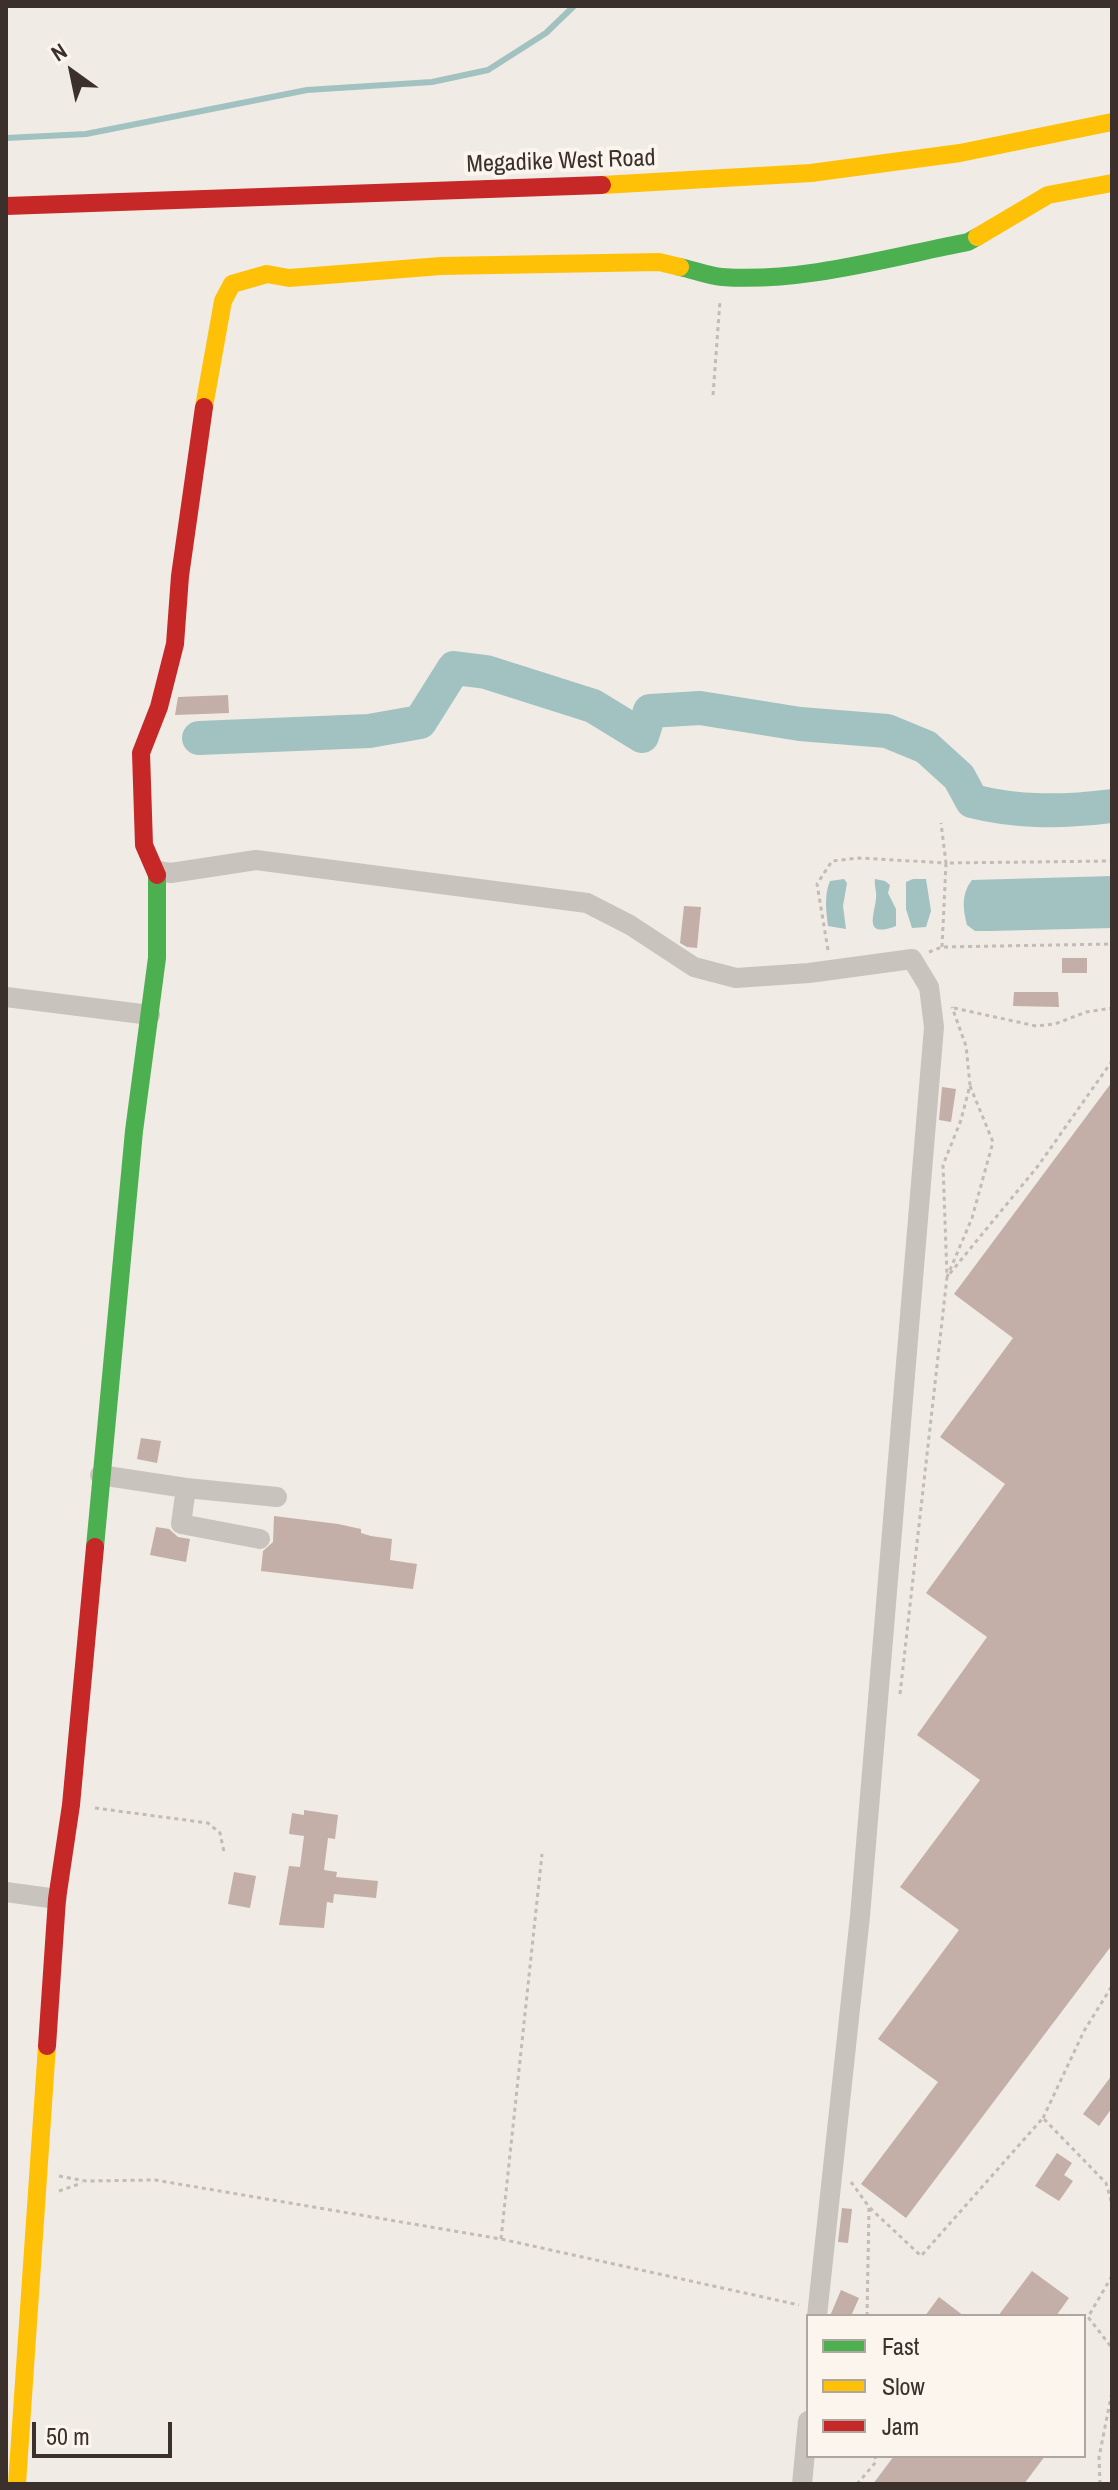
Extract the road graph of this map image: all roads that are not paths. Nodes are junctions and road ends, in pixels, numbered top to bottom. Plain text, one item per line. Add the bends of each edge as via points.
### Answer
1 (1112, 122) edge
2 (1112, 183) edge
3 (6, 206) edge
4 (157, 871) junction
5 (6, 997) edge
6 (150, 1015) junction
7 (100, 1475) junction
8 (186, 1488) junction
9 (277, 1497) dead end
10 (260, 1539) dead end
11 (6, 1892) edge
12 (57, 1899) junction
13 (818, 2313) edge
14 (806, 2442) edge
15 (17, 2484) edge
16 (802, 2484) edge

1 - 3 street, Megadike West Road via 960,153 795,174
2 - 4 street via 1048,195 968,242 781,275 721,277 659,262 608,262 441,266 289,278 267,274 232,284 223,301 199,438 175,644 141,753 144,845
4 - 6 street via 157,958
4 - 13 street via 256,860 515,892 587,903 694,967 736,978 912,959 929,987 934,1027 927,1130 875,1750
5 - 6 street
6 - 7 street
7 - 8 street
7 - 12 street via 71,1805
8 - 9 street
8 - 10 street via 181,1524
11 - 12 street
12 - 15 street
14 - 16 street

